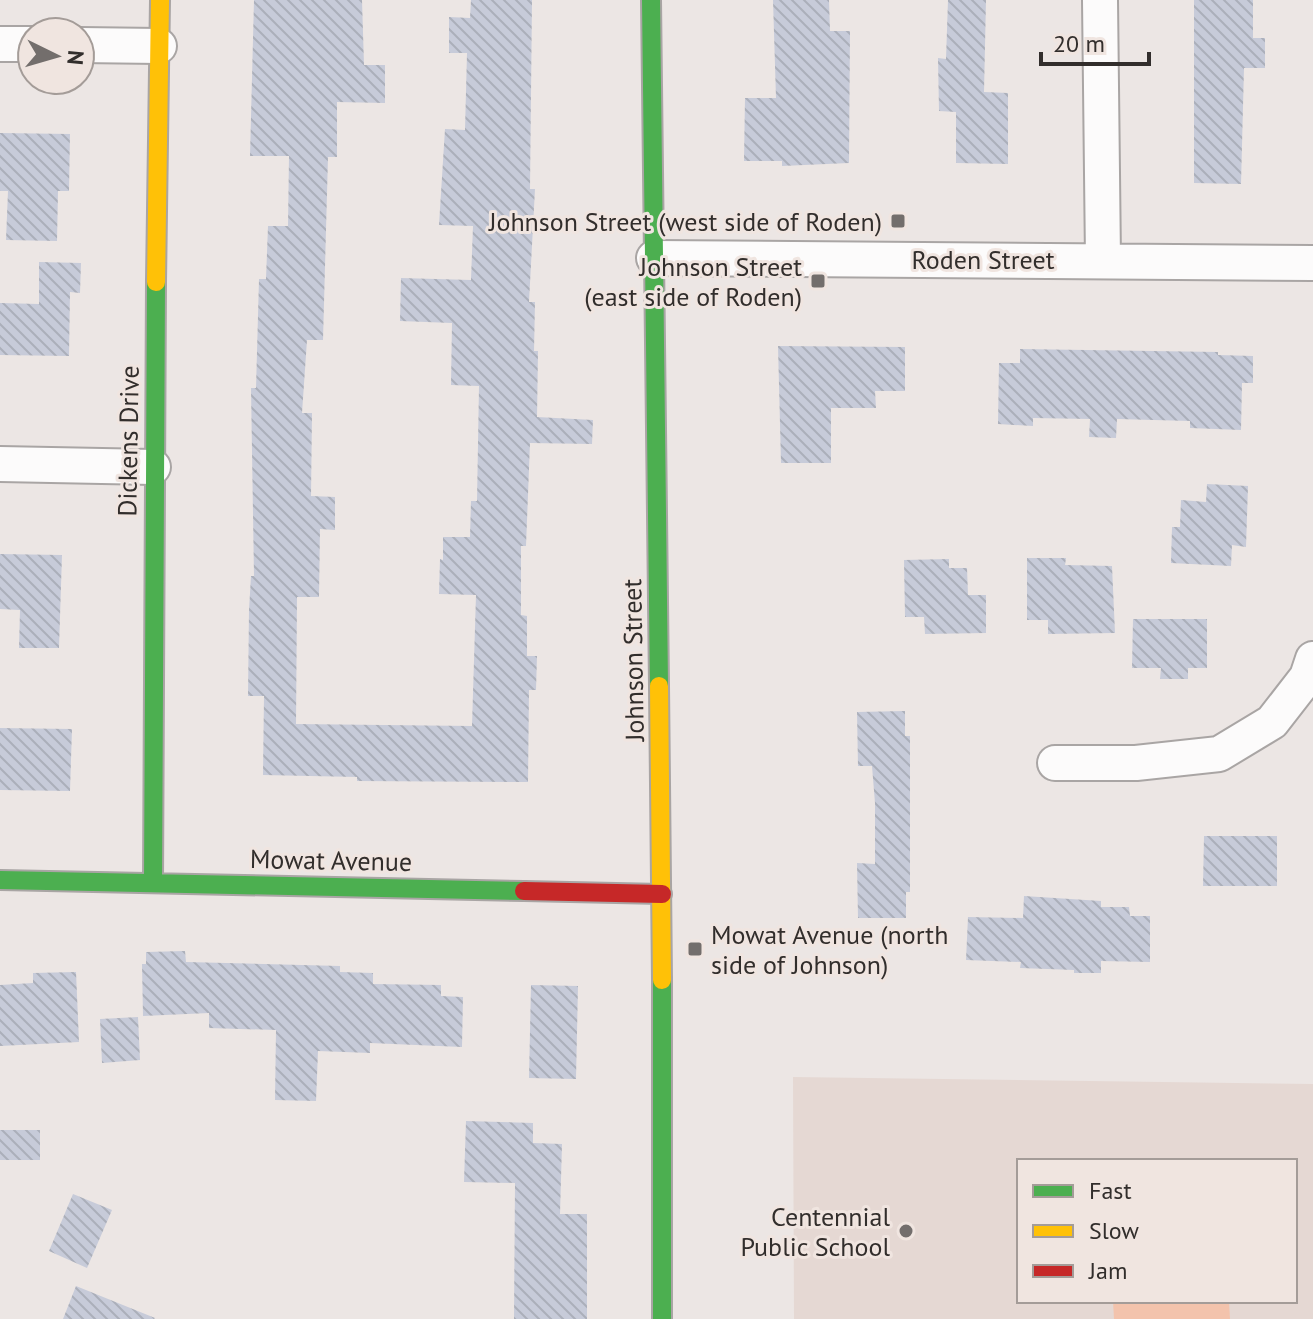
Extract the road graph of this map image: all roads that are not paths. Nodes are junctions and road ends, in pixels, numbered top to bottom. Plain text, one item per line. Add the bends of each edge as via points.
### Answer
1 (160, 0) edge
2 (651, 0) edge
3 (1100, 0) edge
4 (96, 45) edge
5 (159, 46) junction
6 (654, 258) junction
7 (1103, 259) junction
8 (1313, 263) edge
9 (0, 464) edge
10 (153, 467) junction
11 (1313, 659) edge
12 (1055, 763) dead end
13 (0, 880) edge
14 (153, 883) junction
15 (662, 894) junction
16 (662, 1319) edge

1 - 5 street, Dickens Drive
2 - 6 street, Johnson Street
3 - 7 street
4 - 5 street
5 - 10 street, Dickens Drive
6 - 7 street, Roden Street
6 - 15 street, Johnson Street
7 - 8 street, Roden Street
9 - 10 street
10 - 14 street, Dickens Drive
11 - 12 street via 1307,677 1272,722 1219,754 1136,763
13 - 14 street, Mowat Avenue
14 - 15 street, Mowat Avenue
15 - 16 street, Johnson Street

